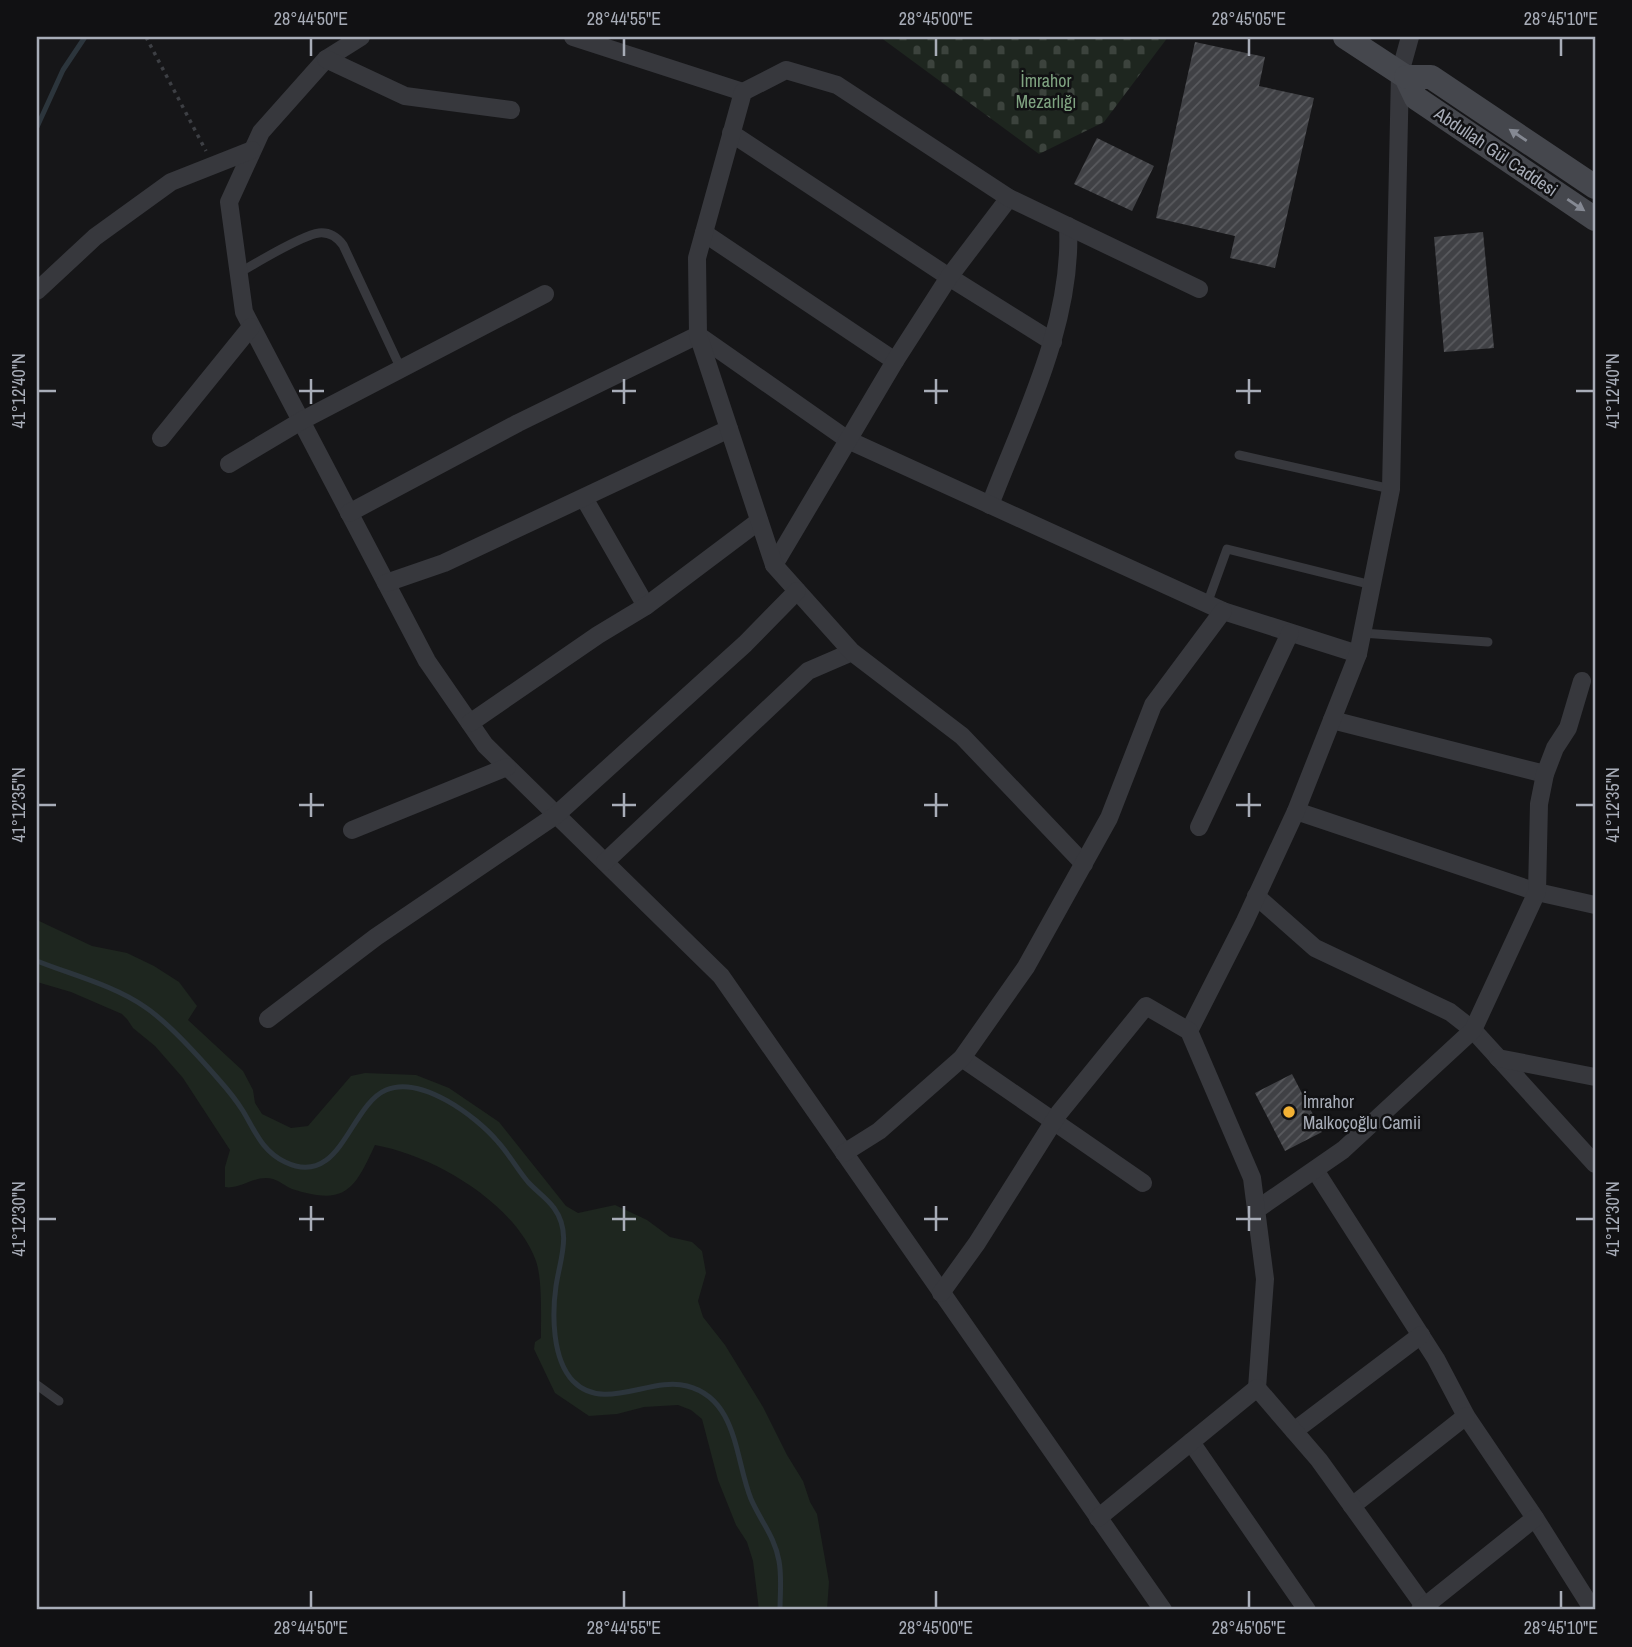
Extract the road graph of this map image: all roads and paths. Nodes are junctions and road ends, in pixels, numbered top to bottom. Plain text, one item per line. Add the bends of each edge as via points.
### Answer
1 (146, 37) edge
2 (361, 37) edge
3 (573, 37) edge
4 (1345, 37) edge
5 (1410, 37) edge
6 (327, 59) junction
7 (1403, 75) junction
8 (743, 92) junction
9 (511, 110) dead end
10 (731, 133) junction
11 (253, 150) junction
12 (214, 165) junction
13 (1595, 187) edge
14 (1009, 198) junction
15 (1595, 219) edge
16 (1068, 226) junction
17 (704, 233) junction
18 (239, 272) junction
19 (949, 277) junction
20 (1199, 289) dead end
21 (37, 291) edge
22 (545, 294) dead end
23 (251, 327) junction
24 (698, 335) junction
25 (1053, 342) junction
26 (895, 361) junction
27 (401, 369) junction
28 (301, 421) junction
29 (729, 429) junction
30 (161, 438) dead end
31 (848, 440) junction
32 (1239, 455) dead end
33 (229, 464) dead end
34 (1391, 489) junction
35 (584, 498) junction
36 (990, 505) junction
37 (349, 513) junction
38 (760, 521) junction
39 (774, 565) junction
40 (386, 583) junction
41 (1372, 585) junction
42 (797, 591) junction
43 (646, 606) junction
44 (1215, 607) junction
45 (1290, 633) junction
46 (1362, 634) junction
47 (1488, 642) dead end
48 (852, 652) junction
49 (1358, 654) junction
50 (1582, 681) dead end
51 (1332, 720) junction
52 (470, 723) junction
53 (507, 767) junction
54 (1545, 774) junction
55 (1296, 811) junction
56 (556, 814) junction
57 (1199, 827) dead end
58 (352, 830) dead end
59 (605, 862) junction
60 (1084, 864) junction
61 (1537, 892) junction
62 (1256, 896) junction
63 (1595, 905) edge
64 (268, 1019) dead end
65 (1473, 1030) junction
66 (1189, 1031) junction
67 (962, 1058) junction
68 (1497, 1058) junction
69 (1595, 1077) edge
70 (1053, 1122) junction
71 (844, 1153) junction
72 (1595, 1164) edge
73 (1315, 1170) junction
74 (1143, 1183) dead end
75 (1256, 1210) junction
76 (941, 1293) junction
77 (1421, 1335) junction
78 (37, 1385) edge
79 (1257, 1388) junction
80 (59, 1401) dead end
81 (1466, 1416) junction
82 (1294, 1431) junction
83 (1191, 1442) junction
84 (1352, 1506) junction
85 (1098, 1518) junction
86 (1535, 1518) junction
87 (1424, 1609) edge
88 (1163, 1610) edge
89 (1307, 1610) edge
90 (1594, 1610) edge

1 - 12 path
2 - 6 street
3 - 8 street
4 - 7 street, Abdullah Gül Caddesi
5 - 7 street
6 - 9 street via 405,96
6 - 11 street via 261,132
13 -> 7 street, Abdullah Gül Caddesi via 1432,77
7 -> 15 street, Abdullah Gül Caddesi via 1416,98
7 - 34 street
8 - 10 street
8 - 14 street via 786,70 837,85
10 - 17 street
10 - 19 street
11 - 12 street
11 - 18 street via 229,202
12 - 21 street via 171,182 95,237
14 - 16 street
14 - 19 street
16 - 20 street
16 - 25 street via 1070,256
17 - 24 street via 697,258
17 - 26 street
18 - 23 street via 244,312
18 - 27 lane via 310,235 333,236 343,244
19 - 25 street
19 - 26 street
22 - 27 street
23 - 28 street
23 - 30 street
24 - 29 street
24 - 31 street
24 - 37 street
25 - 36 street
26 - 31 street
27 - 28 street
28 - 33 street
28 - 37 street
29 - 35 street
29 - 38 street
31 - 36 street
31 - 39 street
32 - 34 lane
34 - 41 street
35 - 40 street via 444,563
35 - 43 street
36 - 44 street
37 - 40 street
38 - 39 street
38 - 43 street
39 - 42 street
40 - 52 street via 427,661
41 - 44 lane via 1227,549
41 - 46 street
42 - 48 street
42 - 56 street via 745,645
43 - 52 street
44 - 45 street
44 - 60 street via 1153,705 1109,818
45 - 49 street
45 - 57 street
46 - 47 lane
46 - 49 street
48 - 59 street via 808,671
48 - 60 street via 962,736
49 - 51 street
50 - 54 street via 1568,728
51 - 54 street
51 - 55 street
52 - 53 street
53 - 56 street
53 - 58 street
54 - 61 street via 1539,804
55 - 61 street
55 - 62 street
56 - 59 street
56 - 64 street via 376,937
59 - 71 street via 721,976
60 - 67 street via 1026,967
61 - 63 street
61 - 65 street
62 - 65 street via 1315,948 1450,1012
62 - 66 street
65 - 68 street
65 - 73 street via 1343,1150
66 - 70 street via 1146,1006
66 - 75 street via 1252,1178
67 - 70 street
67 - 71 street via 879,1130
68 - 69 street
68 - 72 street
70 - 74 street
70 - 76 street
71 - 76 street
73 - 75 street
73 - 77 street
75 - 79 street via 1265,1279
76 - 85 street
77 - 81 street
77 - 82 street
78 - 80 lane
79 - 82 street
79 - 83 street
81 - 84 street
81 - 86 street
82 - 84 street
83 - 85 street
83 - 89 street
84 - 87 street
85 - 88 street
86 - 87 street
86 - 90 street

